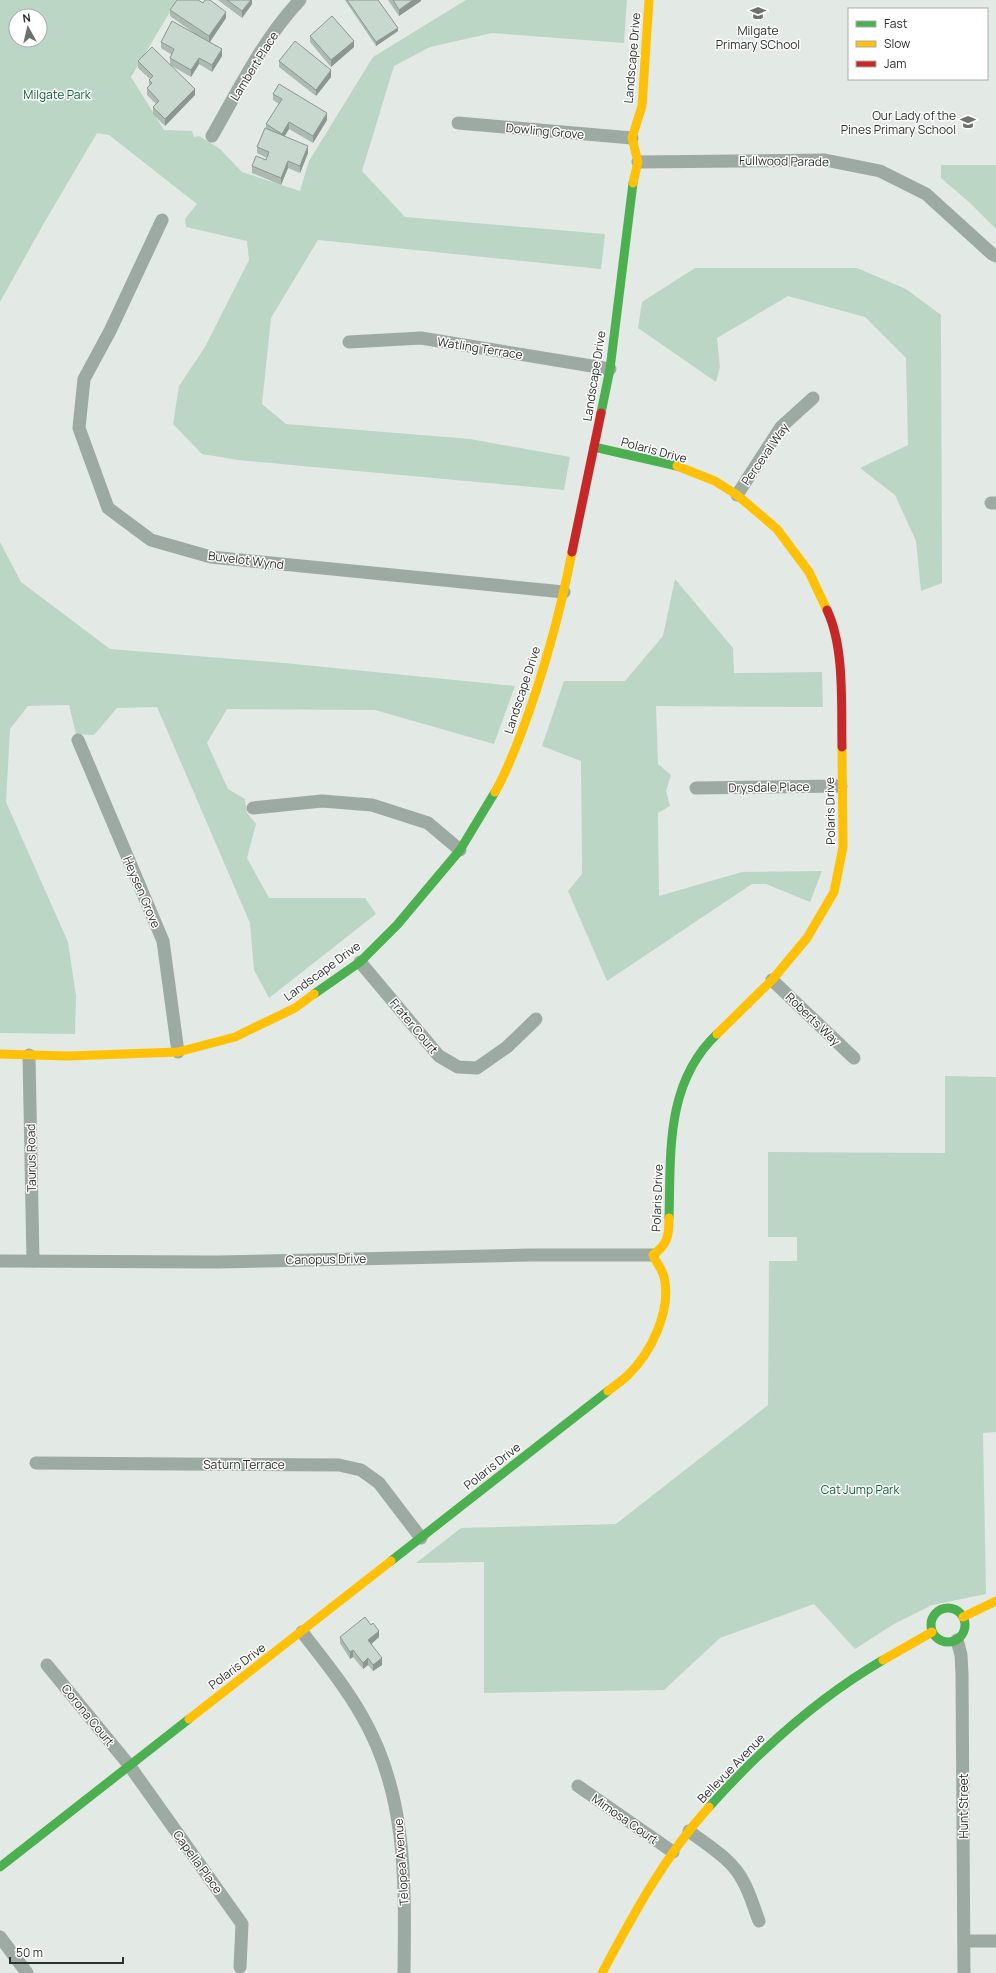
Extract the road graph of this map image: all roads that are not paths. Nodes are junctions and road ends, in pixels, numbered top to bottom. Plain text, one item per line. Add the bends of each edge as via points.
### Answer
1 (300, 0) edge
2 (649, 0) edge
3 (458, 123) dead end
4 (212, 136) dead end
5 (632, 138) junction
6 (638, 162) junction
7 (162, 220) dead end
8 (996, 256) edge
9 (349, 342) dead end
10 (610, 369) junction
11 (813, 398) dead end
12 (594, 447) junction
13 (737, 495) junction
14 (564, 592) junction
15 (78, 740) dead end
16 (841, 786) junction
17 (696, 788) dead end
18 (253, 808) dead end
19 (460, 850) junction
20 (360, 962) junction
21 (772, 980) junction
22 (536, 1019) dead end
23 (178, 1052) junction
24 (0, 1054) edge
25 (29, 1055) junction
26 (854, 1058) dead end
27 (652, 1255) junction
28 (0, 1261) edge
29 (33, 1261) junction
30 (36, 1463) dead end
31 (420, 1538) junction
32 (996, 1601) edge
33 (964, 1617) junction
34 (302, 1632) junction
35 (932, 1632) junction
36 (957, 1640) junction
37 (47, 1665) dead end
38 (128, 1765) junction
39 (578, 1786) dead end
40 (689, 1831) junction
41 (673, 1852) junction
42 (0, 1867) edge
43 (759, 1921) dead end
44 (0, 1938) edge
45 (964, 1941) junction
46 (996, 1941) edge
47 (240, 1967) dead end
48 (27, 1973) edge
49 (404, 1973) edge
50 (602, 1973) edge
51 (964, 1973) edge

1 - 4 street, Lambert Place via 262,50
2 - 5 street, Landscape Drive via 642,106
3 - 5 street, Dowling Grove
5 - 6 street, Landscape Drive
6 - 8 street, Fullwood Parade via 825,160 880,171 926,194
6 - 10 street, Landscape Drive via 631,189
7 - 14 street, Buvelot Wynd via 110,331 84,379 79,428 108,508 151,540 211,557
9 - 10 street, Watling Terrace via 421,338
10 - 12 street, Landscape Drive
11 - 13 street, Perceval Way via 781,427
12 - 13 street, Polaris Drive via 668,463 715,481
12 - 14 street, Landscape Drive
13 - 16 street, Polaris Drive via 777,529 810,572 832,620 841,671
14 - 19 street, Landscape Drive via 535,697 504,776
15 - 23 street, Heysen Grove via 163,942
16 - 17 street, Drysdale Place
16 - 21 street, Polaris Drive via 843,848 834,892 807,938
18 - 19 street via 322,801 372,805 428,823
19 - 20 street, Landscape Drive via 397,925
20 - 22 street, Frater Court via 439,1056 458,1067 478,1068 507,1047
20 - 23 street, Landscape Drive via 295,1008 235,1037
21 - 26 street, Roberts Way
21 - 27 street, Polaris Drive via 709,1041 684,1080 672,1127 669,1235 663,1248
23 - 25 street, Landscape Drive
24 - 25 street, Landscape Drive
25 - 29 street, Taurus Road
27 - 29 street, Canopus Drive via 531,1254 217,1262
27 - 31 street, Polaris Drive via 664,1277 666,1303 657,1330 644,1356 628,1375
28 - 29 street, Canopus Drive
30 - 31 street, Saturn Terrace via 339,1465 361,1470 379,1483
31 - 34 street, Polaris Drive
32 - 33 street
33 - 35 street via 954,1608 941,1609 932,1619
33 - 36 street via 964,1630
34 - 38 street, Polaris Drive
34 - 49 street, Telopea Avenue via 363,1717 389,1779 399,1820 404,1864
35 - 36 street via 943,1641
35 - 40 street, Bellevue Avenue via 830,1694 734,1779
36 - 45 street, Hunt Street via 962,1674
37 - 38 street, Corona Court
38 - 42 street, Polaris Drive
38 - 47 street, Capella Place via 242,1924
39 - 41 street, Mimosa Court
40 - 41 street, Bellevue Avenue
40 - 43 street via 723,1857 738,1873 747,1888
41 - 50 street, Bellevue Avenue via 646,1891
44 - 48 street
45 - 46 street
45 - 51 street, Hunt Street

